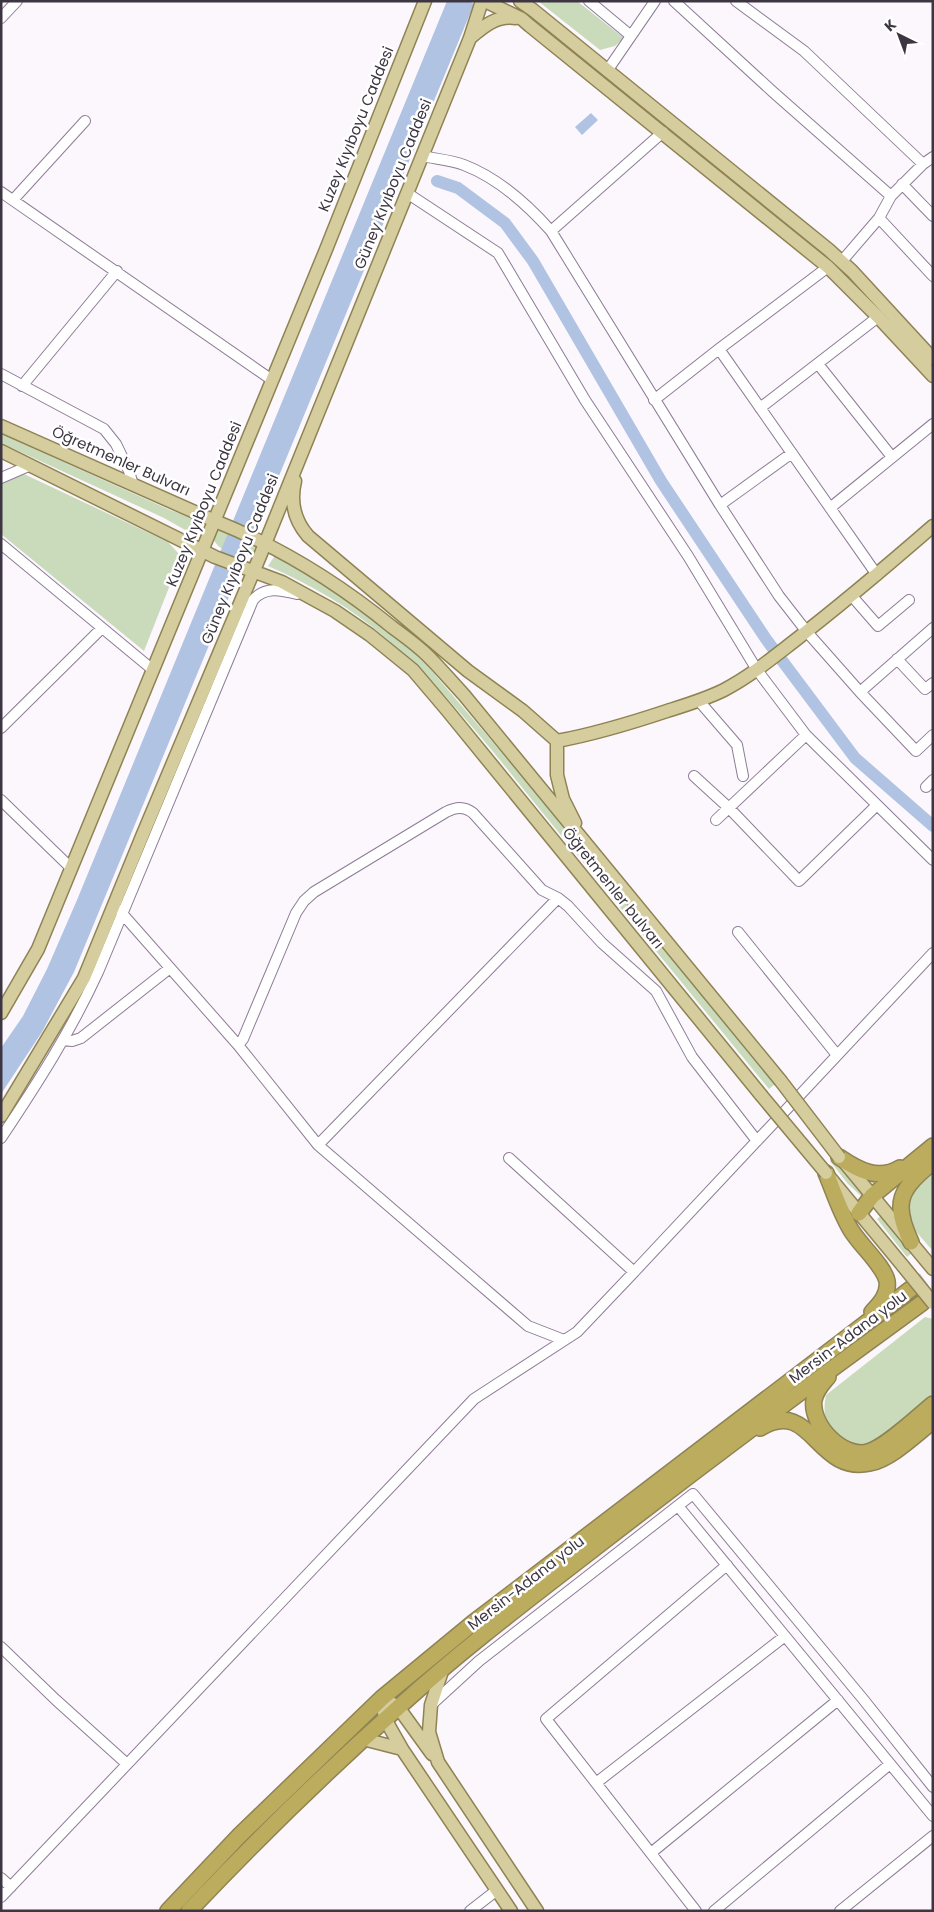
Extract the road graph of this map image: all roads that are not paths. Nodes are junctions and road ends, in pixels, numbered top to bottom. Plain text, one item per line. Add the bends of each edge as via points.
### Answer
1 (17, 1) edge
2 (416, 1) edge
3 (425, 1) edge
4 (484, 1) edge
5 (520, 1) edge
6 (589, 1) edge
7 (655, 1) edge
8 (674, 1) edge
9 (736, 1) edge
10 (531, 6) edge
11 (1, 18) edge
12 (418, 19) junction
13 (522, 19) junction
14 (630, 35) junction
15 (470, 38) junction
16 (607, 70) junction
17 (85, 121) dead end
18 (663, 132) junction
19 (422, 156) junction
20 (933, 157) edge
21 (923, 164) junction
22 (902, 184) junction
23 (1, 192) edge
24 (407, 193) junction
25 (891, 196) junction
26 (13, 200) junction
27 (933, 216) edge
28 (879, 218) junction
29 (551, 231) junction
30 (842, 261) junction
31 (828, 268) junction
32 (117, 271) junction
33 (933, 276) edge
34 (878, 317) junction
35 (719, 349) junction
36 (933, 359) edge
37 (818, 364) junction
38 (1, 374) edge
39 (933, 376) edge
40 (272, 380) junction
41 (22, 386) junction
42 (654, 400) junction
43 (760, 408) junction
44 (933, 424) edge
45 (1, 426) edge
46 (1, 451) edge
47 (301, 453) junction
48 (792, 453) junction
49 (892, 457) junction
50 (31, 465) junction
51 (1, 478) edge
52 (133, 485) junction
53 (720, 504) junction
54 (830, 508) junction
55 (221, 523) junction
56 (933, 526) edge
57 (262, 541) junction
58 (1, 544) edge
59 (203, 551) junction
60 (249, 570) junction
61 (877, 575) junction
62 (851, 595) junction
63 (308, 596) junction
64 (909, 600) dead end
65 (102, 628) junction
66 (933, 628) edge
67 (804, 634) junction
68 (898, 659) junction
69 (437, 666) junction
70 (760, 667) junction
71 (153, 670) junction
72 (468, 671) junction
73 (933, 682) edge
74 (860, 692) junction
75 (699, 701) junction
76 (1, 728) edge
77 (806, 735) junction
78 (931, 740) edge
79 (558, 741) junction
80 (694, 776) dead end
81 (743, 776) dead end
82 (1, 800) edge
83 (876, 806) junction
84 (729, 808) junction
85 (716, 820) dead end
86 (583, 841) junction
87 (933, 860) edge
88 (71, 868) junction
89 (558, 898) junction
90 (114, 904) junction
91 (123, 914) junction
92 (738, 932) dead end
93 (933, 953) edge
94 (170, 968) junction
95 (668, 981) junction
96 (656, 991) junction
97 (1, 1013) edge
98 (64, 1040) junction
99 (238, 1045) junction
100 (837, 1055) junction
101 (1, 1116) edge
102 (1, 1138) edge
103 (757, 1140) junction
104 (318, 1145) junction
105 (933, 1146) edge
106 (839, 1157) junction
107 (509, 1158) dead end
108 (926, 1160) edge
109 (826, 1173) junction
110 (872, 1196) junction
111 (859, 1212) junction
112 (916, 1248) junction
113 (933, 1269) edge
114 (634, 1272) junction
115 (912, 1288) tunnel mouth
116 (927, 1303) edge
117 (884, 1331) junction
118 (564, 1340) junction
119 (840, 1344) junction
120 (933, 1404) edge
121 (933, 1421) edge
122 (718, 1452) junction
123 (678, 1506) junction
124 (727, 1565) junction
125 (785, 1636) junction
126 (1, 1646) edge
127 (443, 1668) junction
128 (382, 1698) junction
129 (838, 1700) junction
130 (431, 1705) junction
131 (398, 1707) junction
132 (385, 1719) junction
133 (363, 1739) junction
134 (402, 1750) junction
135 (438, 1762) junction
136 (127, 1764) junction
137 (890, 1764) junction
138 (596, 1783) junction
139 (933, 1787) edge
140 (933, 1816) edge
141 (933, 1836) edge
142 (651, 1853) junction
143 (1, 1878) edge
144 (11, 1887) junction
145 (496, 1890) junction
146 (1, 1896) edge
147 (168, 1911) edge
148 (189, 1911) edge
149 (470, 1911) edge
150 (511, 1911) edge
151 (537, 1911) edge
152 (696, 1911) edge
153 (714, 1911) edge
154 (840, 1911) edge

1 - 11 street
2 - 12 street
3 - 12 main road, Kuzey Kıyıboyu Caddesi
4 - 13 main road
4 - 15 main road, Güney Kıyıboyu Caddesi
5 - 10 main road
6 - 14 street
7 - 14 street
8 - 25 street
9 - 21 street via 804,51
10 - 16 main road
12 - 40 main road, Kuzey Kıyıboyu Caddesi
13 - 15 main road via 492,21
13 - 18 main road
14 - 16 street
15 - 19 main road, Güney Kıyıboyu Caddesi
16 - 30 main road
17 - 26 street
18 - 29 street
18 - 31 main road
19 - 24 main road, Güney Kıyıboyu Caddesi
19 - 29 street via 463,165 492,180 530,208
20 - 21 street
21 - 22 street
22 - 25 street
22 - 27 street
23 - 26 street
24 - 47 main road, Güney Kıyıboyu Caddesi
24 - 70 street via 498,254 585,400
25 - 28 street
26 - 32 street
28 - 30 street
28 - 33 street
29 - 42 street
30 - 36 main road
31 - 34 main road
31 - 35 street
32 - 40 street
32 - 41 street
34 - 37 street
34 - 39 main road
35 - 42 street
35 - 43 street
37 - 43 street
37 - 49 street
38 - 41 street
40 - 55 main road, Kuzey Kıyıboyu Caddesi
41 - 52 street via 104,429 116,444
42 - 53 street
43 - 48 street
44 - 49 street
45 - 52 main road, Öğretmenler Bulvarı
46 - 50 main road
47 - 57 main road, Güney Kıyıboyu Caddesi
47 - 72 main road via 292,492 300,528
48 - 53 street
48 - 54 street
49 - 54 street
50 - 51 street
50 - 59 main road
52 - 55 main road, Öğretmenler Bulvarı
53 - 67 street
54 - 61 street
55 - 57 main road, Öğretmenler bulvarı
55 - 59 main road, Kuzey Kıyıboyu Caddesi via 208,534
56 - 61 main road
57 - 60 main road, Güney Kıyıboyu Caddesi via 260,556
57 - 69 main road, Öğretmenler bulvarı via 347,592
58 - 65 street
59 - 60 main road, Öğretmenler bulvarı
59 - 71 main road, Kuzey Kıyıboyu Caddesi
60 - 63 main road, Öğretmenler bulvarı
60 - 90 main road, Güney Kıyıboyu Caddesi
61 - 62 main road
62 - 64 street via 878,626
62 - 67 main road
63 - 91 street via 265,590 253,600
63 - 95 main road, Öğretmenler bulvarı via 370,635 412,670
65 - 71 street
65 - 76 street
66 - 68 street
67 - 70 main road
67 - 74 street
68 - 73 street via 925,689
68 - 74 street
69 - 72 main road
69 - 86 main road, Öğretmenler bulvarı
70 - 75 main road via 724,690
70 - 77 street
71 - 88 main road, Kuzey Kıyıboyu Caddesi
72 - 79 main road
74 - 78 street via 916,751
75 - 79 main road via 593,734
75 - 81 street via 737,745
77 - 83 street
77 - 84 street
79 - 86 main road via 557,775 563,799
80 - 84 street
82 - 88 street
83 - 84 street via 799,881
83 - 87 street
84 - 85 street
86 - 106 main road, Öğretmenler bulvarı, bridge via 780,1080
88 - 97 main road, Kuzey Kıyıboyu Caddesi via 38,949
89 - 96 street
89 - 99 street via 542,890 473,813 464,808 452,809 304,901
89 - 104 street
90 - 91 street
90 - 101 main road, Güney Kıyıboyu Caddesi via 84,978
91 - 94 street
91 - 98 street
92 - 100 street
93 - 100 street
94 - 98 street via 81,1038
94 - 99 street
95 - 96 street
95 - 109 main road, Öğretmenler bulvarı, bridge
96 - 103 street via 692,1057
98 - 102 street
99 - 104 street
100 - 103 street
103 - 114 street
104 - 118 street via 528,1326
105 - 108 highway
106 - 108 highway via 876,1175
106 - 110 main road, Öğretmenler bulvarı
107 - 114 street
108 - 110 highway
108 - 112 highway via 907,1186 900,1205 902,1223
109 - 111 main road, Öğretmenler bulvarı
109 - 119 highway via 847,1224 887,1283 880,1304
110 - 111 highway
110 - 112 main road, Öğretmenler bulvarı
111 - 116 main road, Öğretmenler bulvarı, bridge via 903,1266
112 - 113 main road, Öğretmenler bulvarı
114 - 118 street via 577,1332
115 - 119 highway, Mersin-Adana yolu
116 - 117 highway, Mersin-Adana yolu
117 - 120 highway via 818,1388 814,1400 815,1416 826,1434 852,1452 866,1453 878,1448
117 - 122 highway, Mersin-Adana yolu
118 - 136 street via 474,1399
119 - 128 highway, Mersin-Adana yolu via 481,1617
121 - 122 highway via 885,1458 869,1464 843,1462 794,1421 767,1424
122 - 127 highway, Mersin-Adana yolu
123 - 124 street
123 - 130 street via 479,1661
123 - 139 street via 693,1494
124 - 125 street
124 - 138 street via 546,1719
125 - 129 street
125 - 138 street
126 - 136 street
127 - 130 main road
127 - 131 highway, Mersin-Adana yolu
128 - 131 main road
128 - 132 main road
128 - 147 highway, Mersin-Adana yolu via 240,1835
129 - 137 street
129 - 142 street
130 - 135 main road via 430,1732
131 - 132 highway, Mersin-Adana yolu
131 - 135 main road
132 - 133 highway, Mersin-Adana yolu
132 - 134 main road
133 - 134 main road
133 - 148 highway, Mersin-Adana yolu via 252,1845
134 - 145 main road
135 - 151 main road
136 - 144 street
137 - 140 street
137 - 153 street
138 - 142 street
141 - 154 street
142 - 152 street
143 - 144 street
144 - 146 street
145 - 149 street
145 - 150 main road

